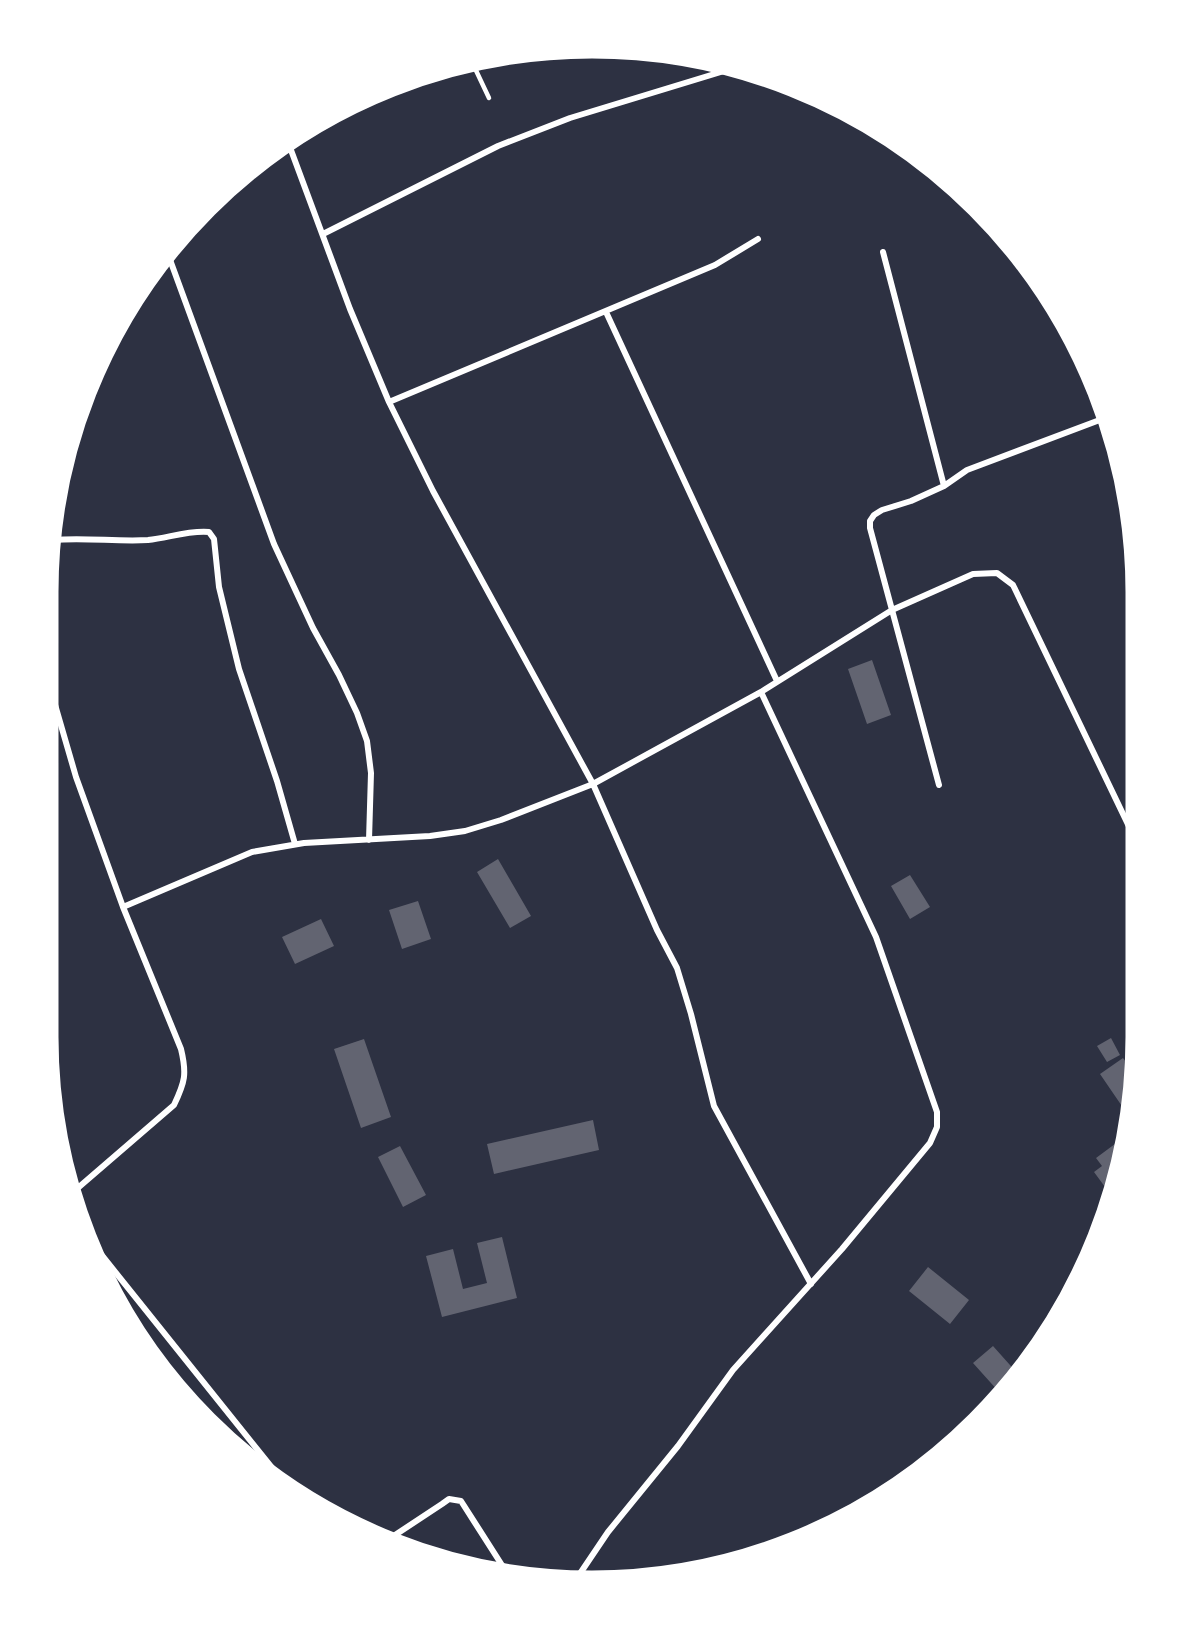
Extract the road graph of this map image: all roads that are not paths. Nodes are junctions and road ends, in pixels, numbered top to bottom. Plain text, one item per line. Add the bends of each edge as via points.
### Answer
1 (476, 70) edge
2 (719, 72) edge
3 (489, 98) dead end
4 (291, 150) edge
5 (322, 234) junction
6 (758, 239) dead end
7 (883, 252) dead end
8 (171, 262) edge
9 (606, 312) junction
10 (389, 402) junction
11 (1099, 420) edge
12 (944, 486) junction
13 (60, 539) edge
14 (892, 610) junction
15 (777, 681) junction
16 (761, 692) junction
17 (57, 714) edge
18 (592, 784) junction
19 (939, 785) dead end
20 (1127, 822) edge
21 (369, 840) junction
22 (295, 844) junction
23 (123, 907) junction
24 (79, 1187) edge
25 (106, 1261) edge
26 (811, 1284) junction
27 (267, 1462) edge
28 (396, 1534) edge
29 (501, 1564) edge
30 (581, 1572) edge

1 - 3 lane
2 - 5 street via 570,118 508,142
4 - 5 street
5 - 10 street
6 - 9 street via 715,265
7 - 12 street
8 - 21 street via 274,544 367,741 371,772
9 - 10 street
9 - 15 street
10 - 18 street
11 - 12 street via 967,470
12 - 14 street via 882,510 870,521
13 - 22 street via 146,540 209,532 214,539 219,587 239,669
14 - 15 street
14 - 19 street
14 - 20 street via 973,574 997,573 1013,585
15 - 16 street
16 - 18 street
16 - 26 street via 876,937 937,1112 937,1127 930,1143
17 - 23 street
18 - 21 street via 465,831
18 - 26 street via 677,968 714,1106
21 - 22 street
22 - 23 street via 252,852
23 - 24 street via 186,1069 174,1106
25 - 27 street
26 - 30 street via 733,1370
28 - 29 street via 449,1499 461,1501

